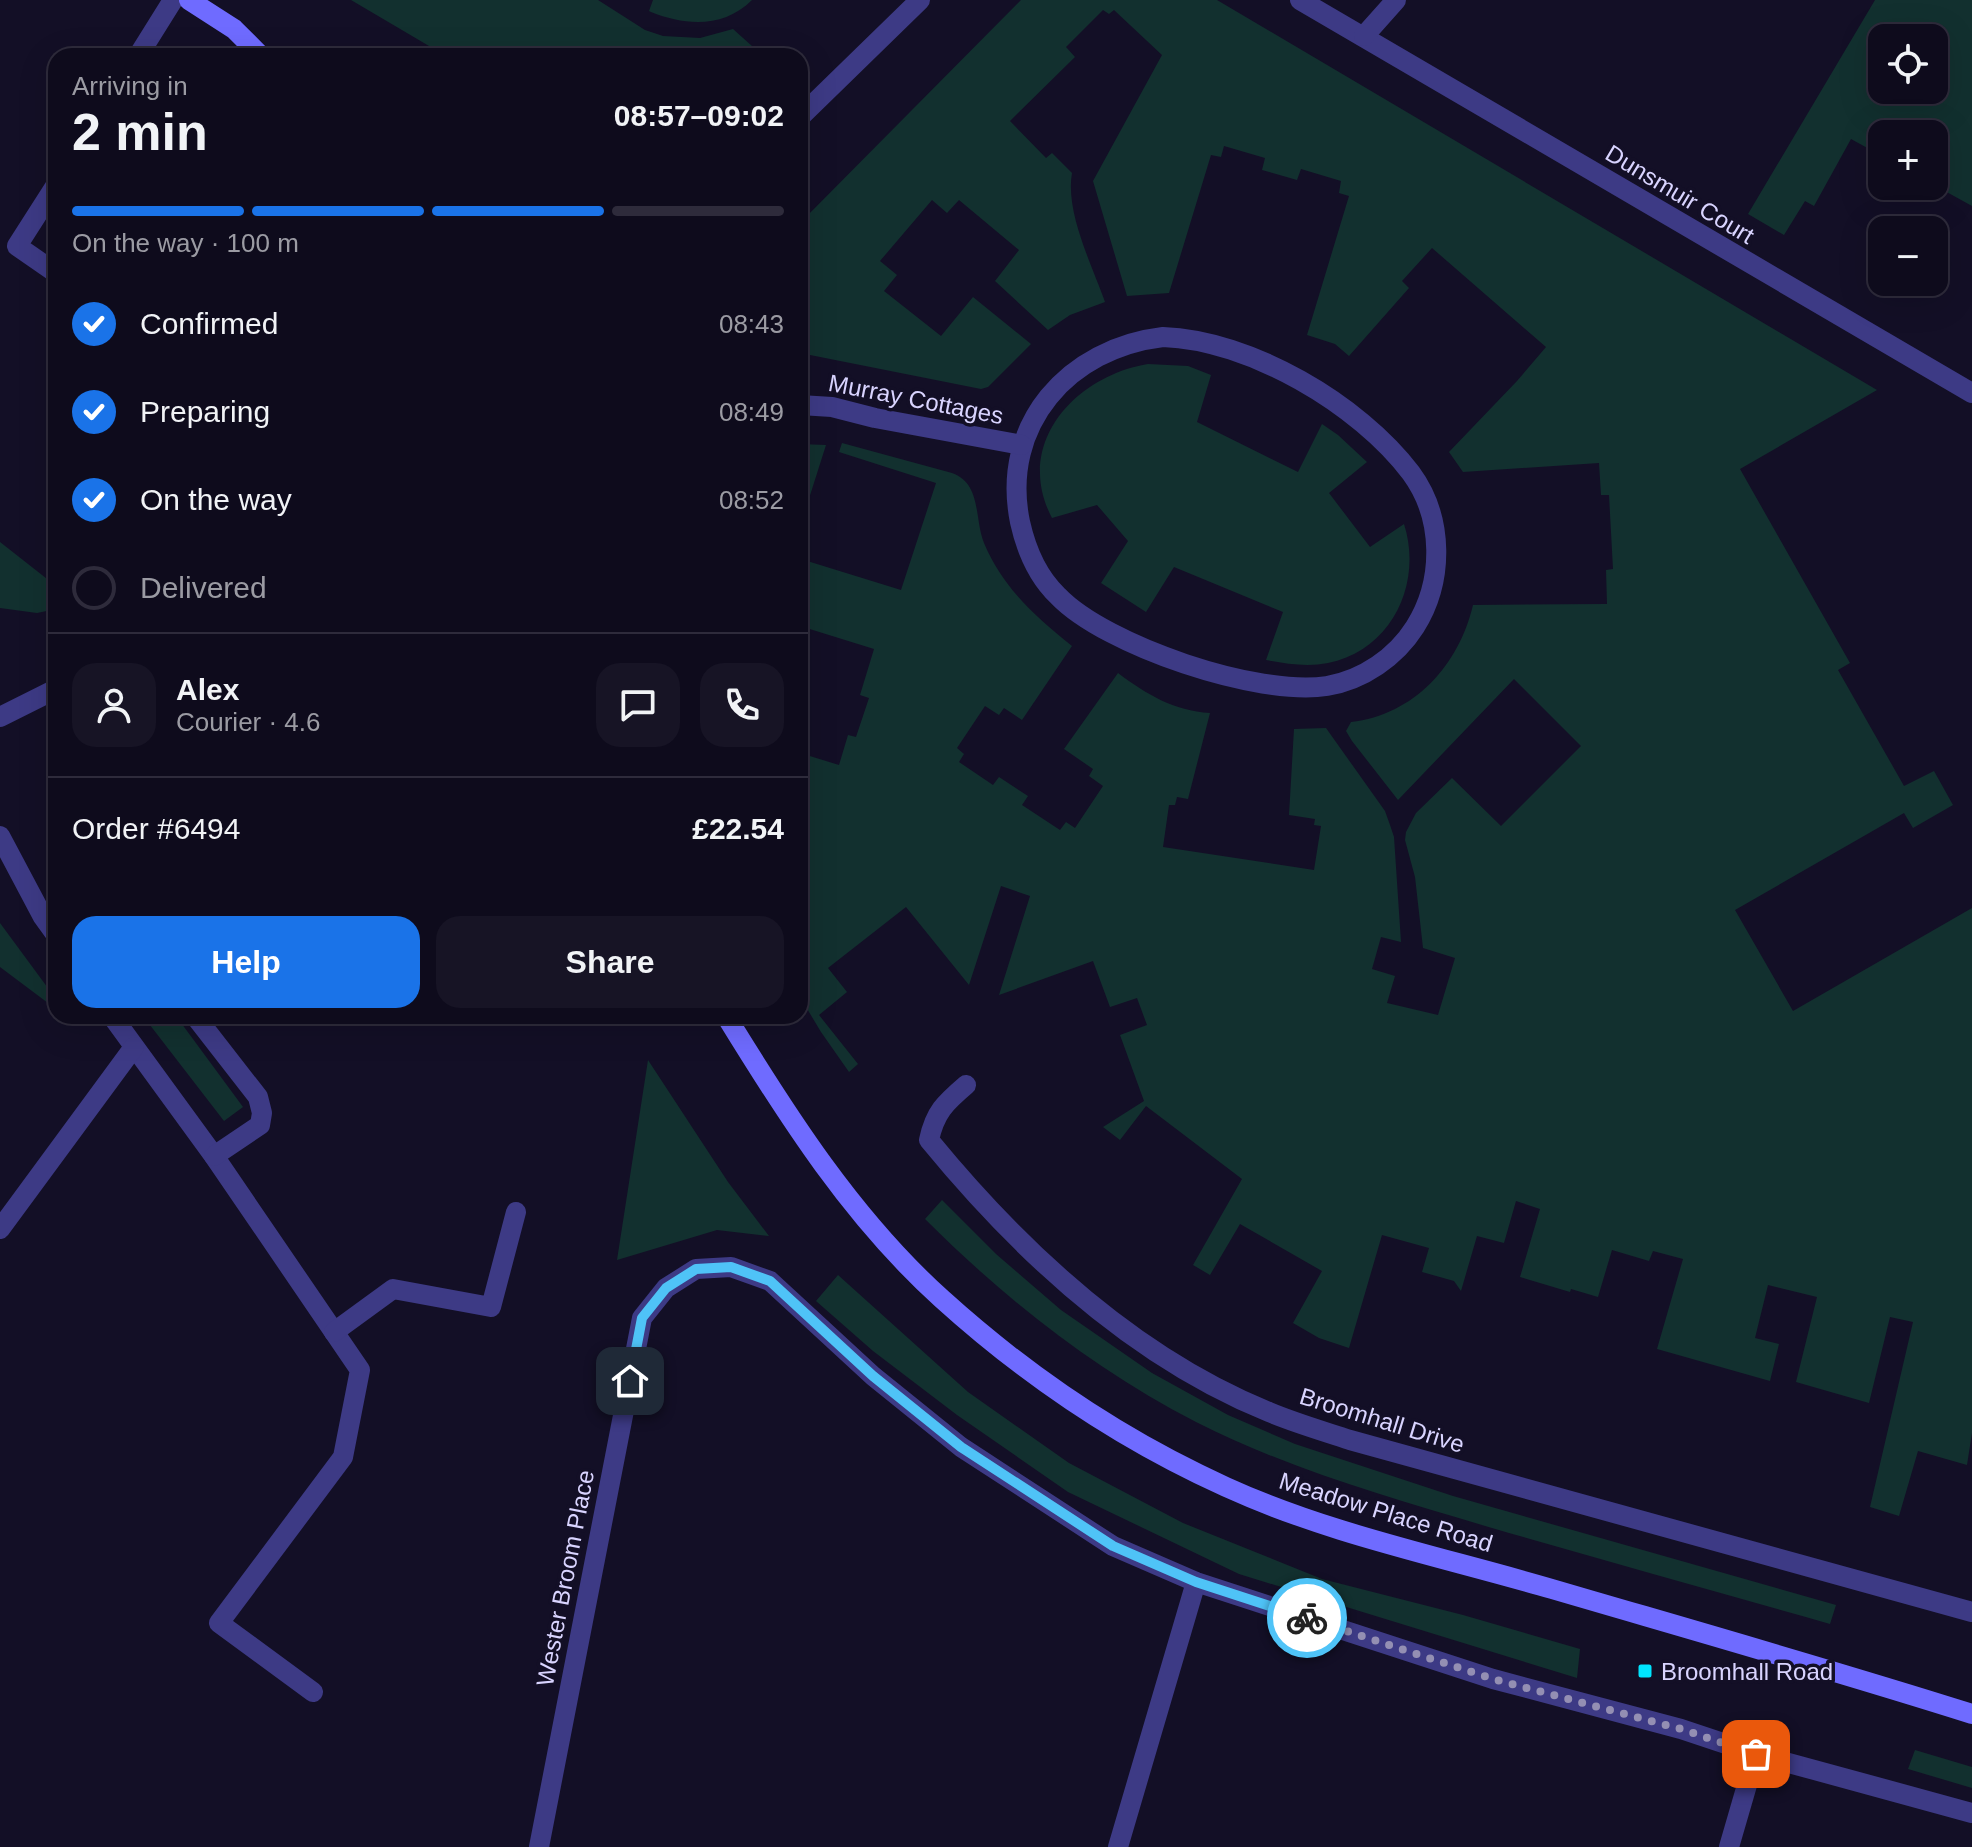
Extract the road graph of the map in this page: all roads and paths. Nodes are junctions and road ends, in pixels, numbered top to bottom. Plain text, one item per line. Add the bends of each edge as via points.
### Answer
1 (173, 0) edge
2 (189, 0) edge
3 (920, 0) edge
4 (1300, 0) edge
5 (1396, 0) edge
6 (1364, 36) junction
7 (143, 48) edge
8 (253, 48) edge
9 (808, 109) edge
10 (48, 198) edge
11 (48, 267) edge
12 (1972, 393) edge
13 (808, 406) edge
14 (1022, 445) junction
15 (48, 693) edge
16 (0, 717) edge
17 (0, 836) edge
18 (48, 912) edge
19 (118, 1024) edge
20 (201, 1024) edge
21 (731, 1024) edge
22 (134, 1047) junction
23 (966, 1085) dead end
24 (214, 1156) junction
25 (516, 1212) dead end
26 (0, 1229) edge
27 (334, 1332) junction
28 (1196, 1582) junction
29 (1972, 1612) edge
30 (313, 1692) dead end
31 (1972, 1714) edge
32 (1756, 1754) junction
33 (1972, 1813) edge
34 (539, 1847) edge
35 (1118, 1847) edge
36 (1729, 1847) edge

1 - 7 street
2 - 8 main road
3 - 9 street
4 - 6 street, Dunsmuir Court
5 - 6 street
6 - 12 street, Dunsmuir Court
10 - 11 street via 17,246
13 - 14 street, Murray Cottages
14 - 14 street, Murray Cottages via 1056,387 1084,363 1122,345 1188,338 1252,358 1333,402 1412,474 1434,522 1434,584 1409,637 1369,671 1336,685 1282,688 1169,657 1084,618 1057,596 1037,569 1017,504
15 - 16 street
17 - 18 street
19 - 22 street
20 - 24 street via 258,1097 262,1113 260,1125
21 - 31 main road, Meadow Place Road via 840,1187 878,1234 940,1298 1031,1373 1133,1441 1227,1488 1333,1528
22 - 24 street
22 - 26 street
23 - 29 street, Broomhall Drive via 933,1120 929,1140 966,1185 1087,1300 1130,1333 1233,1395 1350,1440
24 - 27 street
25 - 27 street via 491,1307 393,1289
27 - 30 street via 360,1370 343,1457 219,1623
28 - 32 street via 1493,1679
28 - 34 street, Wester Broom Place via 1113,1546 961,1447 873,1376 770,1281 731,1267 696,1269 666,1288 642,1318
28 - 35 street
32 - 33 street
32 - 36 street

